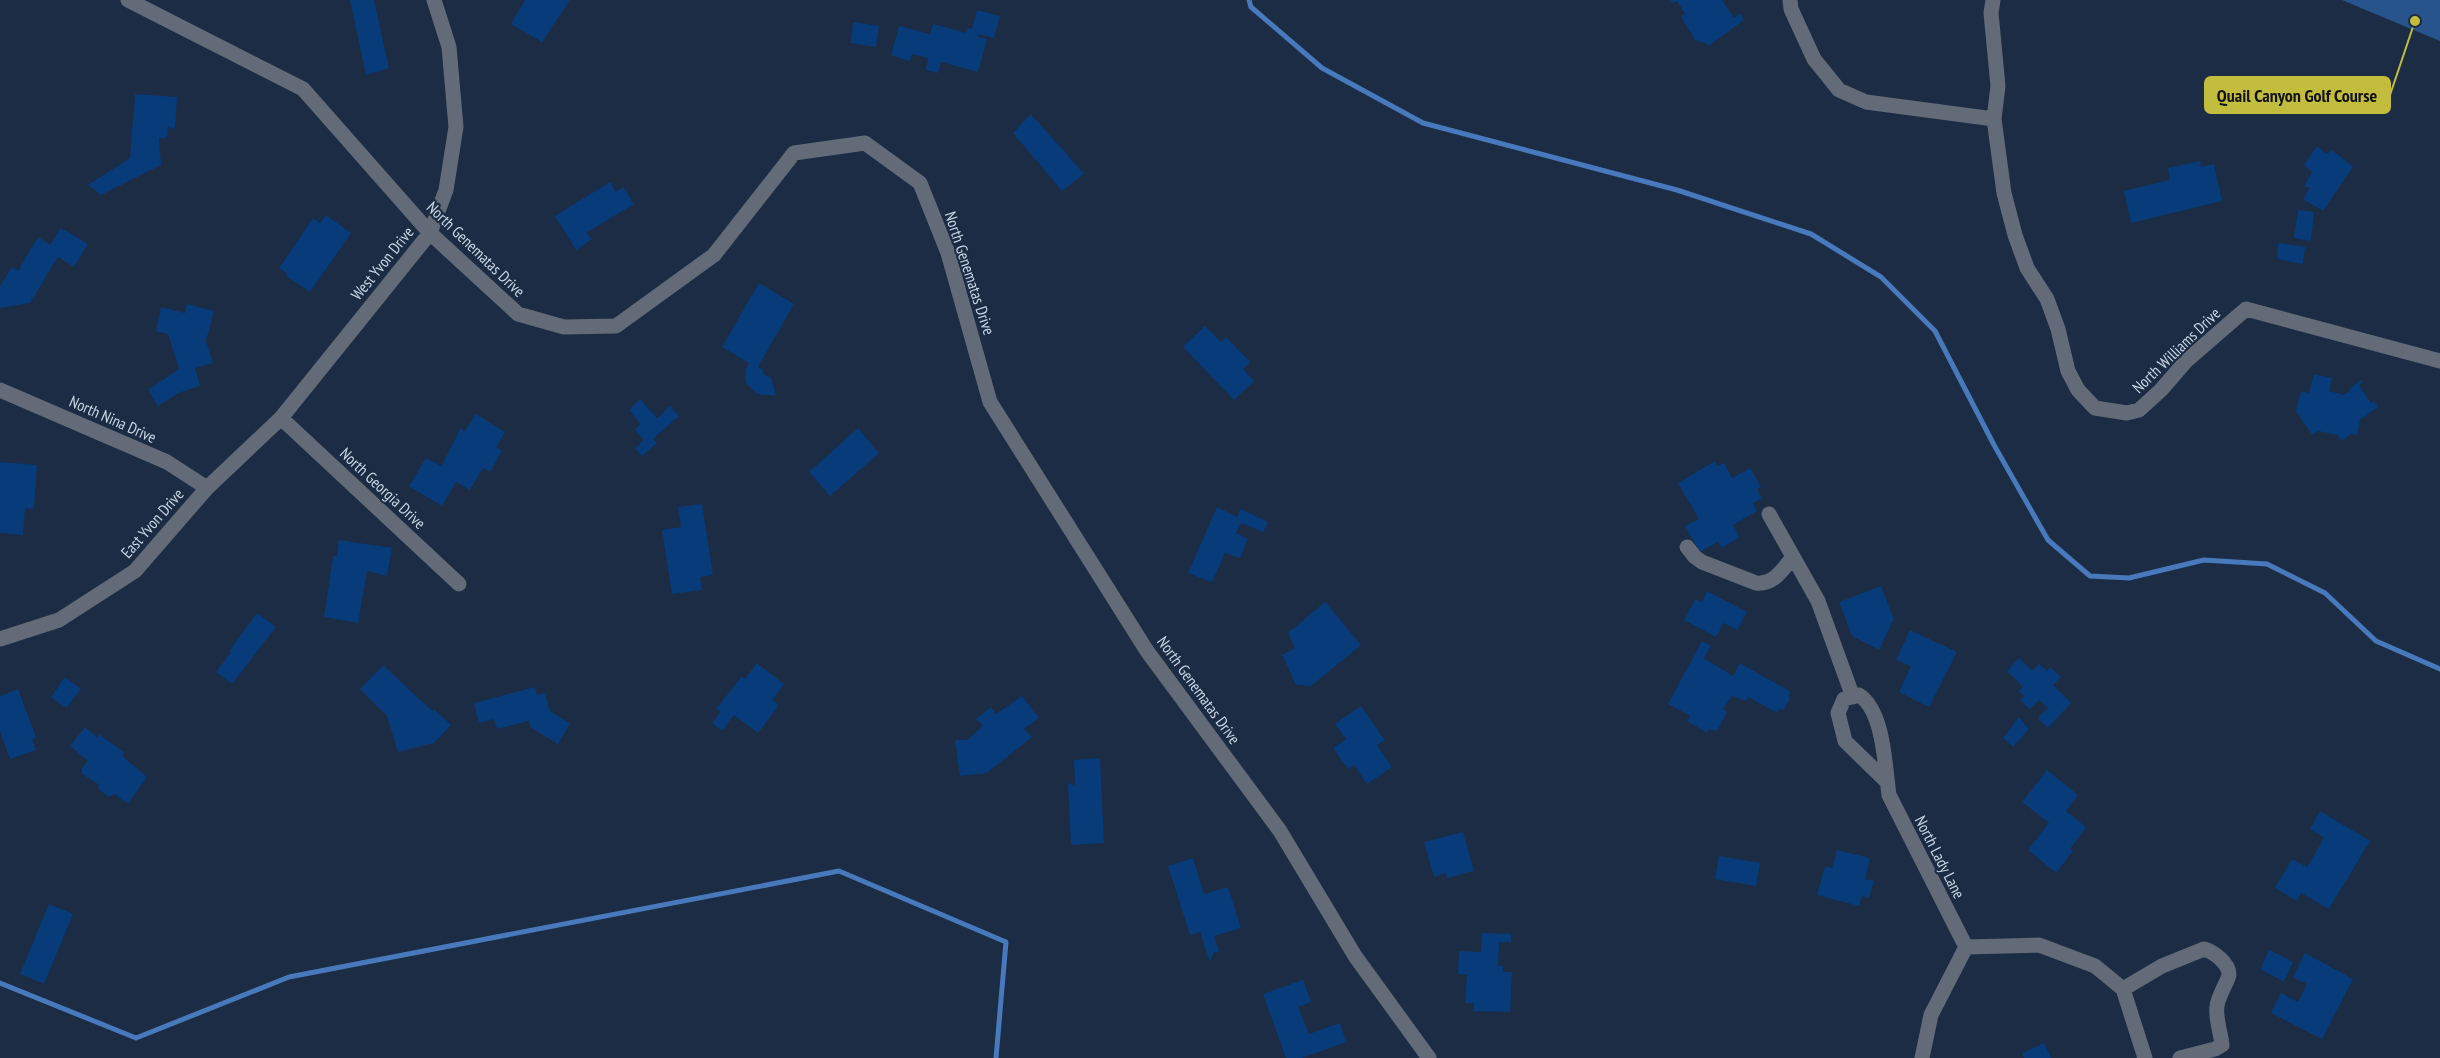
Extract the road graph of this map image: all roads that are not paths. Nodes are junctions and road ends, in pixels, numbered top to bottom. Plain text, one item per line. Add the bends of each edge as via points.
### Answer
1 (128, 0) edge
2 (434, 0) edge
3 (1790, 0) edge
4 (1993, 0) edge
5 (1994, 119) junction
6 (430, 233) junction
7 (2440, 361) edge
8 (0, 390) edge
9 (281, 418) junction
10 (207, 488) junction
11 (1769, 514) dead end
12 (1688, 547) dead end
13 (1793, 557) junction
14 (459, 584) dead end
15 (0, 639) edge
16 (1853, 697) junction
17 (1887, 782) junction
18 (1966, 948) junction
19 (2123, 990) junction
20 (1429, 1058) edge
21 (1922, 1058) edge
22 (2145, 1058) edge
23 (2180, 1058) edge

1 - 6 street, North Genematas Drive via 303,89
2 - 6 street, West Yvon Drive via 449,46 456,127 447,190
3 - 5 street via 1814,59 1839,90 1866,102
4 - 5 street via 1998,86
5 - 7 street, North Williams Drive via 2014,235 2027,268 2047,299 2068,371 2078,390 2095,408 2127,413 2139,410 2186,361 2246,309
6 - 9 street, West Yvon Drive
6 - 20 street, North Genematas Drive via 518,314 564,327 616,326 714,255 794,153 865,143 920,183 948,253 990,402 1147,651 1280,831 1355,956
8 - 10 street, North Nina Drive via 167,462
9 - 10 street, East Yvon Drive
9 - 14 street, North Georgia Drive
10 - 15 street, East Yvon Drive via 135,571 59,620
11 - 13 street
12 - 13 street via 1702,562 1764,584 1771,582
13 - 16 street via 1818,602
16 - 17 street, North Lady Lane via 1859,695 1867,700 1876,715
16 - 17 street, North Lady Lane via 1844,699 1838,713 1845,741
17 - 18 street, North Lady Lane via 1889,795
18 - 19 street via 2039,945 2095,966
18 - 21 street via 1931,1015
19 - 22 street
19 - 23 street via 2162,966 2204,949 2216,953 2229,974 2216,1008 2222,1045

